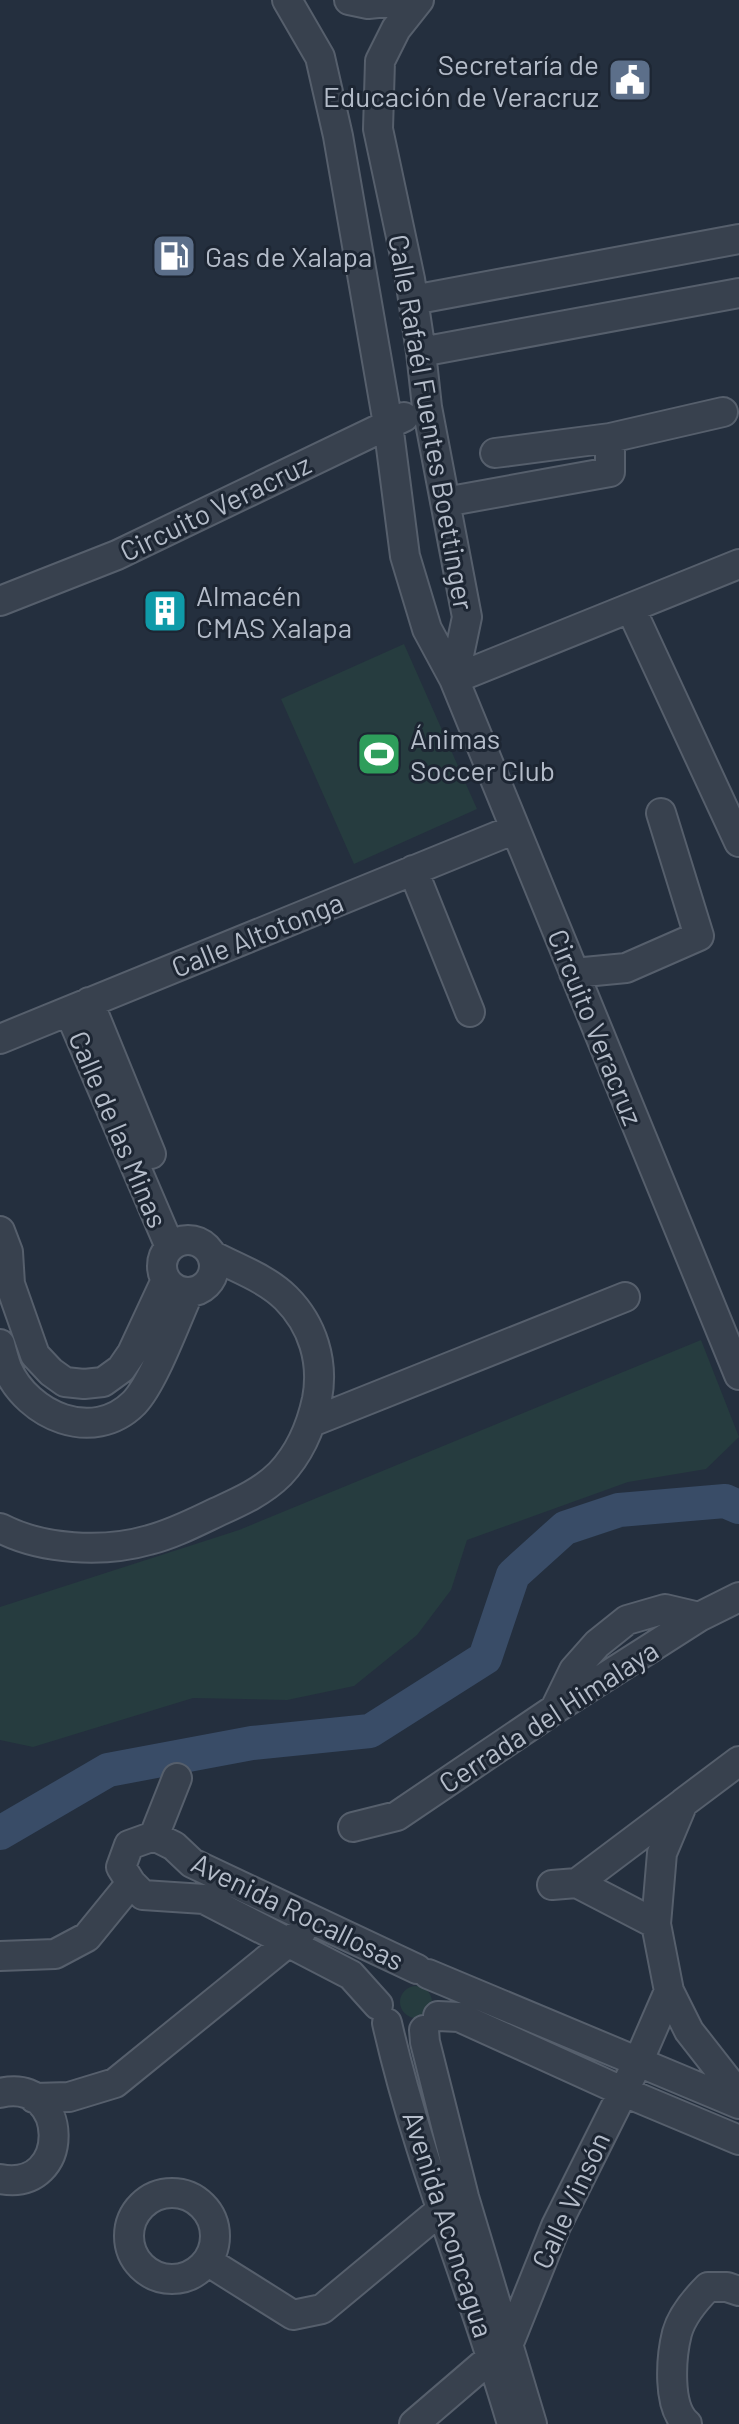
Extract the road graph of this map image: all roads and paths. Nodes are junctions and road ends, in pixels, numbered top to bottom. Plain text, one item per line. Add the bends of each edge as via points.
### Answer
1 (287, 0) edge
2 (349, 0) edge
3 (407, 0) edge
4 (419, 0) edge
5 (378, 129) junction
6 (338, 136) junction
7 (739, 239) edge
8 (739, 293) edge
9 (413, 300) junction
10 (421, 352) junction
11 (427, 407) junction
12 (723, 412) dead end
13 (388, 424) junction
14 (610, 438) junction
15 (495, 453) dead end
16 (445, 502) junction
17 (739, 564) edge
18 (0, 601) edge
19 (631, 609) junction
20 (454, 679) junction
21 (661, 813) dead end
22 (515, 829) junction
23 (739, 842) edge
24 (413, 870) junction
25 (574, 973) junction
26 (79, 1006) junction
27 (470, 1012) dead end
28 (0, 1039) edge
29 (0, 1231) edge
30 (178, 1243) junction
31 (212, 1265) junction
32 (178, 1286) junction
33 (625, 1297) dead end
34 (5, 1298) edge
35 (0, 1344) edge
36 (739, 1375) edge
37 (312, 1422) junction
38 (0, 1528) edge
39 (739, 1597) edge
40 (739, 1761) edge
41 (177, 1778) dead end
42 (683, 1803) junction
43 (353, 1827) dead end
44 (154, 1836) junction
45 (131, 1883) junction
46 (314, 1919) junction
47 (656, 1924) junction
48 (290, 1942) junction
49 (0, 1956) edge
50 (422, 1972) junction
51 (669, 1991) junction
52 (382, 2014) junction
53 (431, 2023) junction
54 (639, 2060) junction
55 (115, 2083) junction
56 (622, 2091) junction
57 (0, 2093) edge
58 (739, 2095) edge
59 (34, 2098) junction
60 (739, 2104) edge
61 (55, 2132) junction
62 (739, 2140) edge
63 (0, 2179) edge
64 (453, 2204) junction
65 (207, 2261) dead end
66 (739, 2291) edge
67 (501, 2350) junction
68 (414, 2424) edge
69 (512, 2424) edge
70 (532, 2424) edge
71 (687, 2424) edge

1 - 6 street, Calle Rafaél Fuentes Boettinger via 320,57
2 - 3 street
4 - 5 street, Calle Rafaél Fuentes Boettinger via 380,61
5 - 6 street
5 - 9 street, Calle Rafaél Fuentes Boettinger
6 - 13 street, Calle Rafaél Fuentes Boettinger
7 - 9 street
8 - 10 street
9 - 10 street, Calle Rafaél Fuentes Boettinger
10 - 11 street, Calle Rafaél Fuentes Boettinger
11 - 13 street, Circuito Veracruz
11 - 16 street, Calle Rafaél Fuentes Boettinger
12 - 14 street
13 - 18 street, Circuito Veracruz via 117,555
13 - 20 street, Calle Rafaél Fuentes Boettinger via 405,556 427,629
14 - 15 street
14 - 16 street via 610,472
16 - 20 street, Calle Rafaél Fuentes Boettinger via 467,617
17 - 19 street
19 - 20 street
19 - 23 street
20 - 22 street, Circuito Veracruz
21 - 25 street via 699,936 626,968
22 - 24 street, Calle Altotonga
22 - 25 street, Circuito Veracruz
24 - 26 street, Calle Altotonga
24 - 27 street
25 - 36 street, Circuito Veracruz
26 - 28 street, Calle Altotonga
26 - 30 street, Calle de las Minas
29 - 34 street via 8,1252
30 - 31 street via 201,1243
30 - 32 street via 162,1263
31 - 32 street via 203,1287
31 - 37 street via 243,1271 268,1284 299,1312 314,1341 321,1377
32 - 34 street via 121,1369 103,1382 84,1384 65,1382 35,1355
32 - 35 street via 150,1378 134,1403 107,1420 80,1424 36,1405 7,1369
33 - 37 street
37 - 38 street via 279,1474 251,1497 149,1541 95,1548 44,1544
39 - 43 street, Cerrada del Himalaya via 699,1617 665,1609 627,1620 574,1670 555,1709 397,1816
40 - 42 street
41 - 44 street
42 - 47 street via 662,1853
42 - 47 street via 565,1884
44 - 45 street via 129,1845 121,1867
44 - 46 street, Avenida Rocallosas via 192,1863
45 - 48 street, Avenida Rocallosas via 143,1895 204,1899
45 - 49 street via 87,1937 55,1954
46 - 48 street
46 - 50 street, Avenida Rocallosas
47 - 51 street
48 - 52 street, Avenida Rocallosas via 351,1975
48 - 55 street
50 - 52 street via 406,1969 388,1977 378,1995
50 - 53 street via 442,1998
50 - 54 street, Avenida Rocallosas
51 - 54 street, Calle Vinsón
51 - 58 street via 689,2031
52 - 53 street via 405,2033
52 - 64 street, Avenida Aconcagua
53 - 56 street via 459,2017
53 - 64 street, Avenida Aconcagua via 425,2042
54 - 56 street, Calle Vinsón
54 - 60 street, Avenida Rocallosas
55 - 59 street via 69,2097
55 - 61 street
56 - 62 street
56 - 67 street, Calle Vinsón
57 - 59 street
59 - 61 street via 45,2107
61 - 63 street via 47,2161 37,2172 24,2179
64 - 65 street via 322,2309 293,2315
64 - 67 street, Avenida Aconcagua
66 - 71 street via 708,2287 692,2302 677,2332 672,2379 679,2417
67 - 68 street
67 - 69 street, Avenida Aconcagua
67 - 70 street, Avenida Aconcagua

